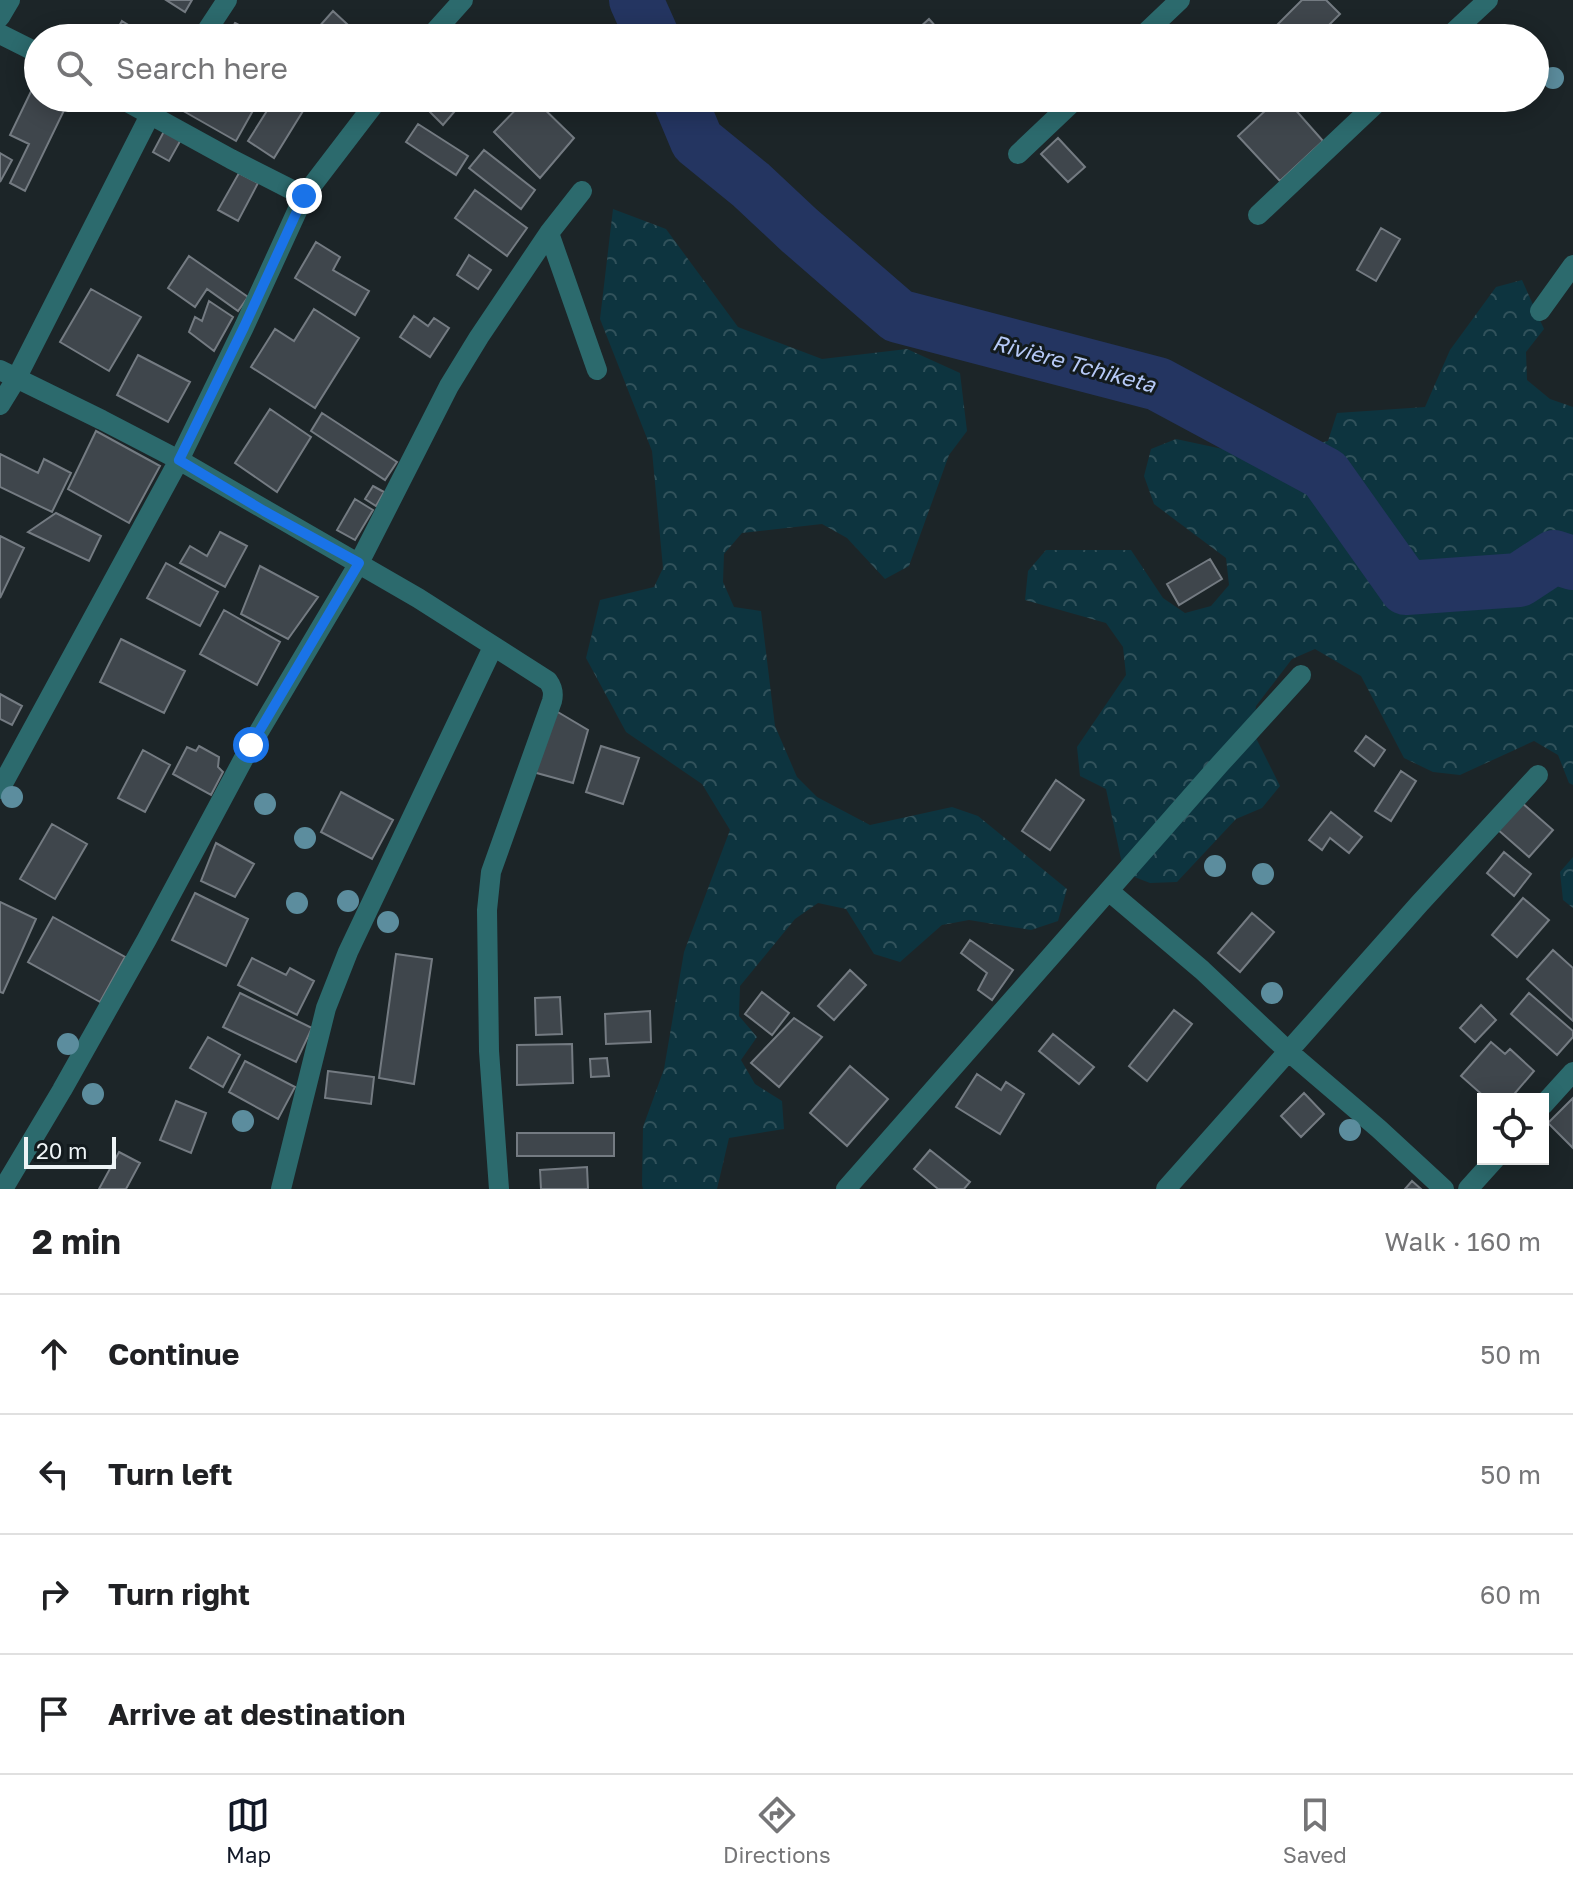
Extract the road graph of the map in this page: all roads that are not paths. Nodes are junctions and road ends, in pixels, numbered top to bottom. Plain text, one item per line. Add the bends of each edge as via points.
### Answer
1 (10, 0) edge
2 (227, 0) edge
3 (463, 0) edge
4 (1180, 0) edge
5 (1488, 0) edge
6 (0, 17) edge
7 (211, 24) edge
8 (442, 24) edge
9 (1155, 24) edge
10 (1462, 24) edge
11 (0, 34) edge
12 (24, 46) edge
13 (153, 112) edge
14 (164, 112) edge
15 (368, 112) edge
16 (1062, 112) edge
17 (1367, 112) edge
18 (1018, 154) dead end
19 (582, 191) dead end
20 (304, 196) junction
21 (1258, 215) dead end
22 (549, 233) junction
23 (1573, 265) edge
24 (1540, 311) dead end
25 (597, 370) dead end
26 (8, 374) edge
27 (0, 405) edge
28 (179, 460) junction
29 (359, 563) junction
30 (493, 647) junction
31 (1301, 675) dead end
32 (1538, 775) dead end
33 (0, 789) edge
34 (1110, 892) junction
35 (1289, 1052) junction
36 (1573, 1072) edge
37 (1549, 1098) edge
38 (1490, 1165) edge
39 (3, 1189) edge
40 (281, 1189) edge
41 (499, 1189) edge
42 (846, 1189) edge
43 (1166, 1189) edge
44 (1444, 1189) edge
45 (1468, 1189) edge

1 - 6 street
2 - 7 street
3 - 8 street
4 - 9 street
5 - 10 street
11 - 12 street
13 - 26 street
14 - 20 street
15 - 20 street
16 - 18 street
17 - 21 street
19 - 22 street
20 - 28 street
22 - 25 street
22 - 29 street via 449,386
23 - 24 street
26 - 27 street
26 - 28 street
28 - 29 street
28 - 33 street
29 - 30 street
29 - 39 street
30 - 40 street via 376,889 326,1008
30 - 41 street via 548,681 553,695 491,872 489,1051
31 - 34 street
32 - 35 street
34 - 35 street
34 - 42 street
35 - 43 street
35 - 44 street
36 - 37 street
38 - 45 street

